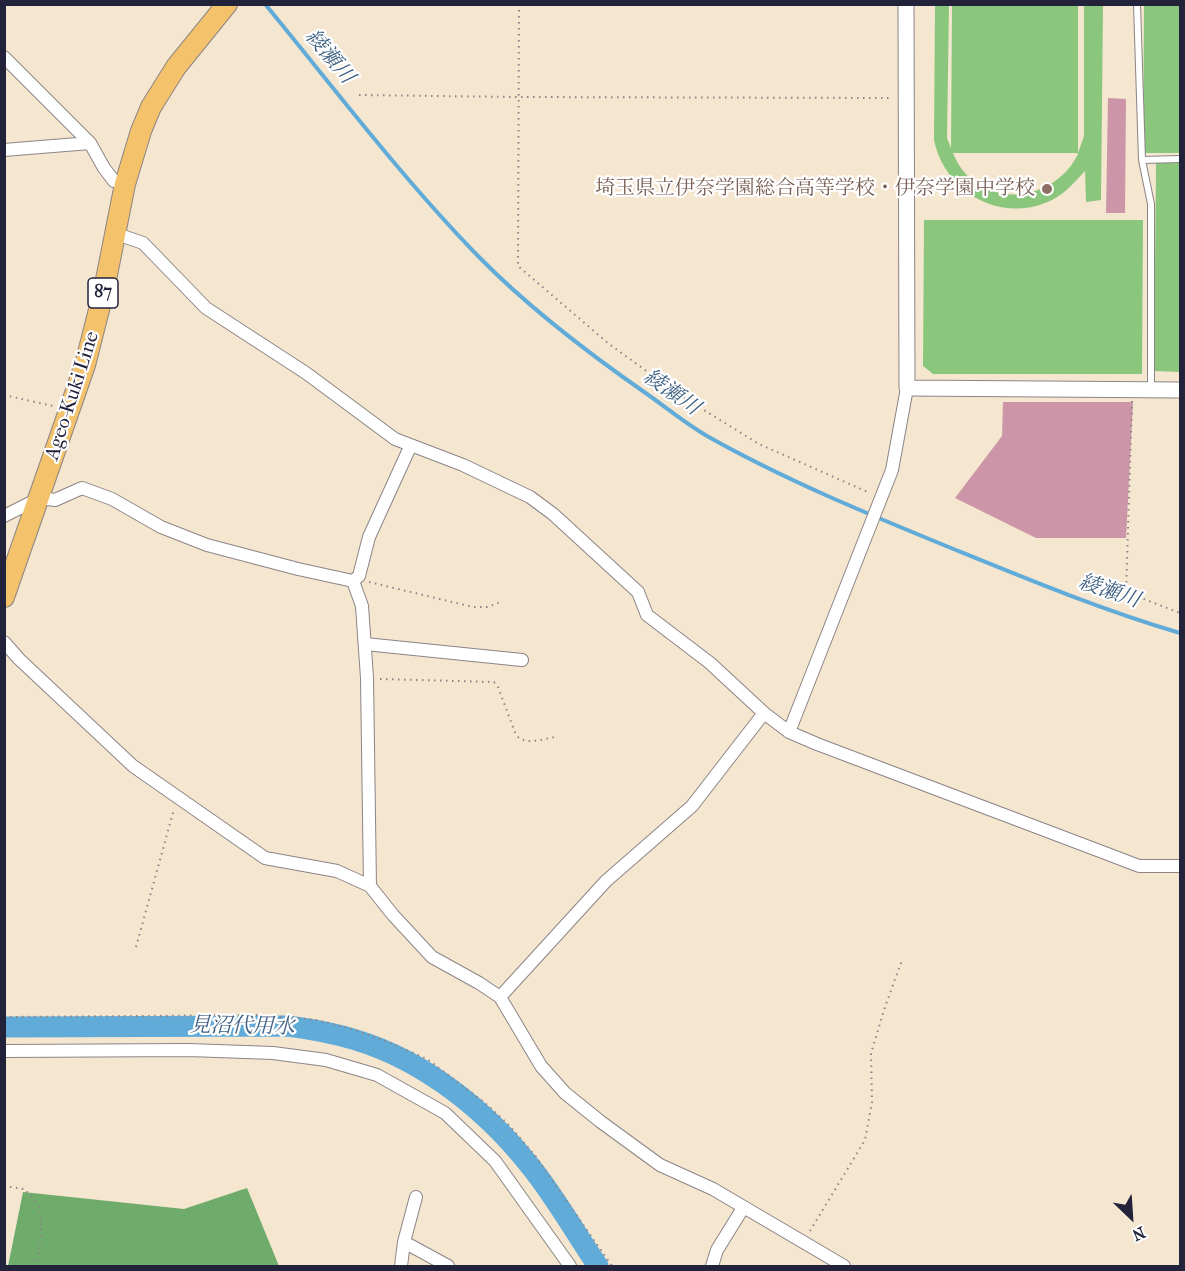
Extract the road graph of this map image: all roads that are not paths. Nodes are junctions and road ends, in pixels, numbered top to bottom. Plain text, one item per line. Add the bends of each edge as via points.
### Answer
1 (227, 4) edge
2 (906, 4) edge
3 (1137, 4) edge
4 (4, 57) edge
5 (90, 143) junction
6 (4, 150) edge
7 (1180, 159) edge
8 (1142, 160) junction
9 (125, 184) junction
10 (114, 233) junction
11 (906, 388) junction
12 (1151, 389) junction
13 (1180, 390) edge
14 (410, 447) junction
15 (40, 498) junction
16 (4, 516) edge
17 (356, 578) junction
18 (4, 597) edge
19 (4, 642) edge
20 (364, 644) junction
21 (522, 660) dead end
22 (764, 713) junction
23 (789, 732) junction
24 (1180, 866) edge
25 (370, 885) junction
26 (500, 997) junction
27 (4, 1051) edge
28 (416, 1197) dead end
29 (743, 1208) junction
30 (404, 1242) junction
31 (401, 1266) edge
32 (448, 1266) edge
33 (570, 1266) edge
34 (712, 1266) edge
35 (844, 1266) edge

1 - 9 main road, Ageo-Kuki Line / 87 via 191,46 157,97 141,131
2 - 11 street
3 - 8 lane
4 - 5 street
5 - 6 street
5 - 9 street via 114,181
7 - 8 lane
8 - 12 lane via 1151,204
9 - 10 main road, Ageo-Kuki Line / 87
10 - 14 street via 143,243 206,308
10 - 15 main road, Ageo-Kuki Line / 87 via 97,320
11 - 12 street
11 - 23 street via 892,470
12 - 13 street
14 - 17 street via 369,537
14 - 22 street via 463,465 530,496 638,592 646,615 710,663
15 - 16 street
15 - 17 street via 55,500 82,488 207,545 298,569
15 - 18 main road, Ageo-Kuki Line / 87
17 - 20 street
19 - 25 street via 133,766 265,858 337,871
20 - 21 street
20 - 25 street via 368,678
22 - 23 street
22 - 26 street via 692,806 606,880
23 - 24 street via 1139,866
25 - 26 street via 432,957
26 - 29 street via 541,1066 565,1093 660,1165 713,1189
27 - 33 street via 273,1053 326,1060 377,1075 446,1113 495,1161
28 - 30 street
29 - 34 street via 717,1250
29 - 35 street
30 - 31 street
30 - 32 street

